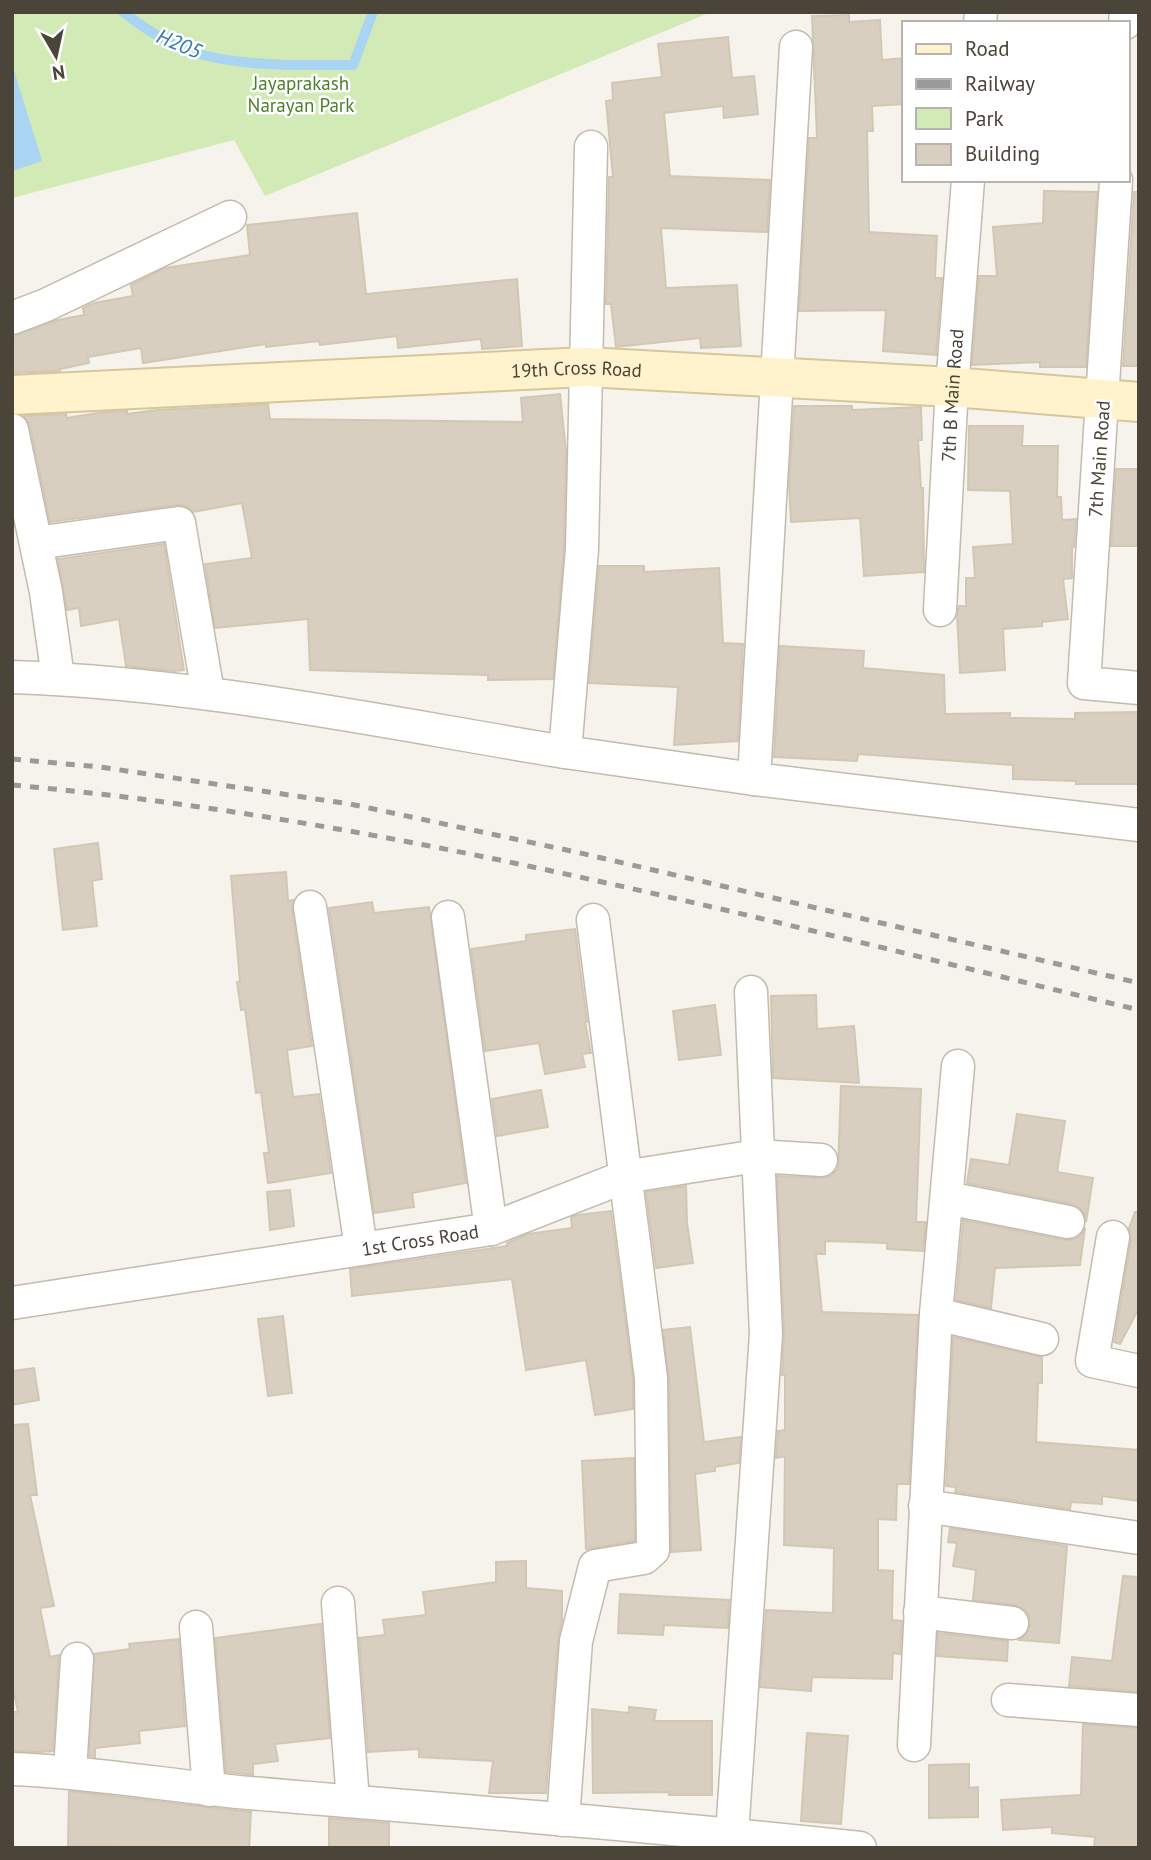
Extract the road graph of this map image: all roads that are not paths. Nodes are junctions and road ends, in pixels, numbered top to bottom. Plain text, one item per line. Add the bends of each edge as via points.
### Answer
1 (796, 47) dead end
2 (591, 147) dead end
3 (968, 182) edge
4 (1116, 182) edge
5 (230, 217) dead end
6 (12, 318) edge
7 (586, 367) junction
8 (779, 379) junction
9 (953, 387) junction
10 (12, 395) edge
11 (1121, 401) edge
12 (12, 430) edge
13 (36, 543) junction
14 (940, 610) dead end
15 (12, 677) edge
16 (58, 678) junction
17 (1139, 688) edge
18 (208, 693) junction
19 (565, 752) junction
20 (754, 779) junction
21 (1139, 825) edge
22 (310, 907) dead end
23 (448, 917) dead end
24 (593, 920) dead end
25 (751, 992) dead end
26 (958, 1066) dead end
27 (757, 1156) junction
28 (821, 1160) dead end
29 (624, 1177) junction
30 (947, 1198) junction
31 (1068, 1222) dead end
32 (491, 1229) junction
33 (1113, 1237) dead end
34 (360, 1248) junction
35 (12, 1303) edge
36 (936, 1314) junction
37 (1042, 1339) dead end
38 (1139, 1371) edge
39 (925, 1506) junction
40 (1139, 1538) edge
41 (338, 1603) dead end
42 (920, 1612) junction
43 (1012, 1623) dead end
44 (196, 1627) dead end
45 (77, 1659) dead end
46 (1008, 1700) dead end
47 (1139, 1710) edge
48 (914, 1745) dead end
49 (12, 1769) edge
50 (70, 1771) junction
51 (209, 1790) junction
52 (353, 1801) junction
53 (563, 1820) junction
54 (732, 1834) junction
55 (680, 1839) edge
56 (860, 1848) edge

1 - 8 street
2 - 7 street
3 - 9 street, 7th B Main Road
4 - 11 street, 7th Main Road
5 - 6 street
7 - 8 street, 19th Cross Road
7 - 10 street, 19th Cross Road
7 - 19 street via 582,549
8 - 9 street, 19th Cross Road
8 - 20 street
9 - 11 street, 19th Cross Road
9 - 14 street, 7th B Main Road
11 - 17 street, 7th Main Road via 1084,683
12 - 13 street
13 - 16 street
13 - 18 street via 179,523
15 - 16 street
16 - 18 street
18 - 19 street
19 - 20 street
20 - 21 street
22 - 34 street
23 - 32 street
24 - 29 street
25 - 27 street
26 - 30 street
27 - 28 street, 1st Cross Road
27 - 29 street, 1st Cross Road
27 - 54 street via 766,1334
29 - 32 street, 1st Cross Road
29 - 53 street via 651,1378 653,1550 645,1558 595,1566 576,1641
30 - 31 street
30 - 36 street
32 - 34 street, 1st Cross Road
33 - 38 street via 1092,1361
34 - 35 street, 1st Cross Road
36 - 37 street
36 - 39 street
39 - 40 street
39 - 42 street
41 - 52 street
42 - 43 street
42 - 48 street
44 - 51 street
45 - 50 street
46 - 47 street
49 - 50 street
50 - 51 street
51 - 52 street
52 - 53 street
53 - 55 street
54 - 55 street
54 - 56 street

